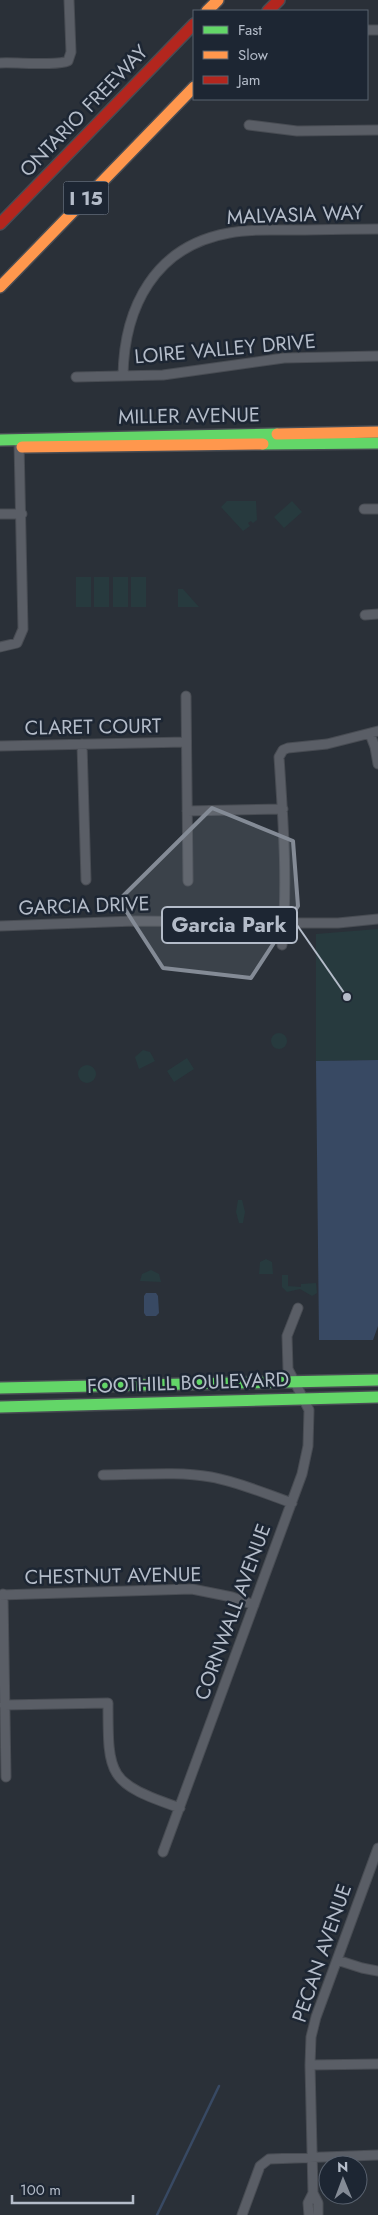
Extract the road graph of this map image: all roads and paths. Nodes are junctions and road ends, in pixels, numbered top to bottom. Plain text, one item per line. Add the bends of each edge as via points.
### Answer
1 (69, 0) edge
2 (218, 0) edge
3 (279, 0) edge
4 (208, 10) edge
5 (269, 10) edge
6 (193, 25) edge
7 (0, 63) edge
8 (193, 88) edge
9 (249, 125) dead end
10 (378, 130) edge
11 (0, 224) edge
12 (378, 229) edge
13 (0, 286) edge
14 (378, 356) edge
15 (123, 376) junction
16 (76, 377) dead end
17 (378, 432) edge
18 (0, 440) edge
19 (19, 443) junction
20 (378, 443) edge
21 (0, 448) edge
22 (378, 508) edge
23 (364, 509) dead end
24 (0, 514) edge
25 (22, 514) junction
26 (378, 614) edge
27 (365, 615) dead end
28 (0, 647) edge
29 (186, 696) dead end
30 (374, 733) edge
31 (186, 742) junction
32 (82, 744) junction
33 (0, 746) edge
34 (378, 764) edge
35 (283, 809) junction
36 (187, 811) junction
37 (86, 880) dead end
38 (188, 881) dead end
39 (378, 919) edge
40 (284, 923) junction
41 (0, 926) edge
42 (282, 945) dead end
43 (298, 1308) dead end
44 (378, 1380) edge
45 (294, 1383) junction
46 (0, 1388) edge
47 (378, 1397) edge
48 (303, 1399) junction
49 (0, 1407) edge
50 (103, 1476) dead end
51 (292, 1504) junction
52 (2, 1594) edge
53 (254, 1605) junction
54 (4, 1705) junction
55 (6, 1777) dead end
56 (180, 1808) junction
57 (378, 1848) edge
58 (163, 1852) dead end
59 (376, 1860) edge
60 (337, 1960) junction
61 (378, 1971) edge
62 (378, 2064) edge
63 (310, 2066) junction
64 (378, 2155) edge
65 (312, 2157) junction
66 (313, 2193) junction
67 (242, 2215) edge
68 (309, 2215) edge
69 (318, 2215) edge

1 - 7 street via 71,52 68,61 61,64
2 - 4 main road
3 - 5 main road
6 - 11 main road, ONTARIO FREEWAY / I 15
8 - 13 main road, I 15
9 - 10 street via 297,131
12 - 15 street, MALVASIA WAY via 240,231 215,236 191,246 163,267 136,303 124,344
14 - 15 street, LOIRE VALLEY DRIVE via 284,358 163,375
15 - 16 street, LOIRE VALLEY DRIVE
17 - 19 main road, MILLER AVENUE
18 - 19 main road, MILLER AVENUE
19 - 20 main road, MILLER AVENUE
19 - 21 main road, MILLER AVENUE
19 - 25 street
22 - 23 street
24 - 25 street
25 - 28 street via 23,629 17,643
26 - 27 street
29 - 31 street
30 - 34 street
30 - 35 street via 283,750 280,757
31 - 32 street, CLARET COURT
31 - 36 street
32 - 33 street, CLARET COURT
32 - 37 street
35 - 36 street
35 - 40 street
36 - 38 street
39 - 40 street, GARCIA DRIVE via 338,924
40 - 41 street, GARCIA DRIVE via 135,921
40 - 42 street
43 - 45 street, CORNWALL AVENUE via 287,1336 288,1369
44 - 45 main road, FOOTHILL BOULEVARD
45 - 46 main road, FOOTHILL BOULEVARD
45 - 48 street, CORNWALL AVENUE
47 - 48 main road, FOOTHILL BOULEVARD
48 - 49 main road, FOOTHILL BOULEVARD
48 - 51 street, CORNWALL AVENUE via 310,1410 308,1446
50 - 51 street via 166,1474 212,1477
51 - 53 street, CORNWALL AVENUE
52 - 53 street, CHESTNUT AVENUE via 192,1589
52 - 54 street
53 - 56 street, CORNWALL AVENUE
54 - 55 street
54 - 56 street via 108,1702 108,1747 116,1774 140,1794
56 - 58 street, CORNWALL AVENUE
57 - 59 street, PECAN AVENUE
59 - 60 street, PECAN AVENUE
60 - 61 street
60 - 63 street, PECAN AVENUE via 313,2027
62 - 63 street
63 - 65 street, PECAN AVENUE
64 - 65 street
65 - 66 street, PECAN AVENUE
65 - 67 street via 275,2158 264,2162
66 - 68 street, PECAN AVENUE via 308,2203
66 - 69 street, PECAN AVENUE via 318,2203

